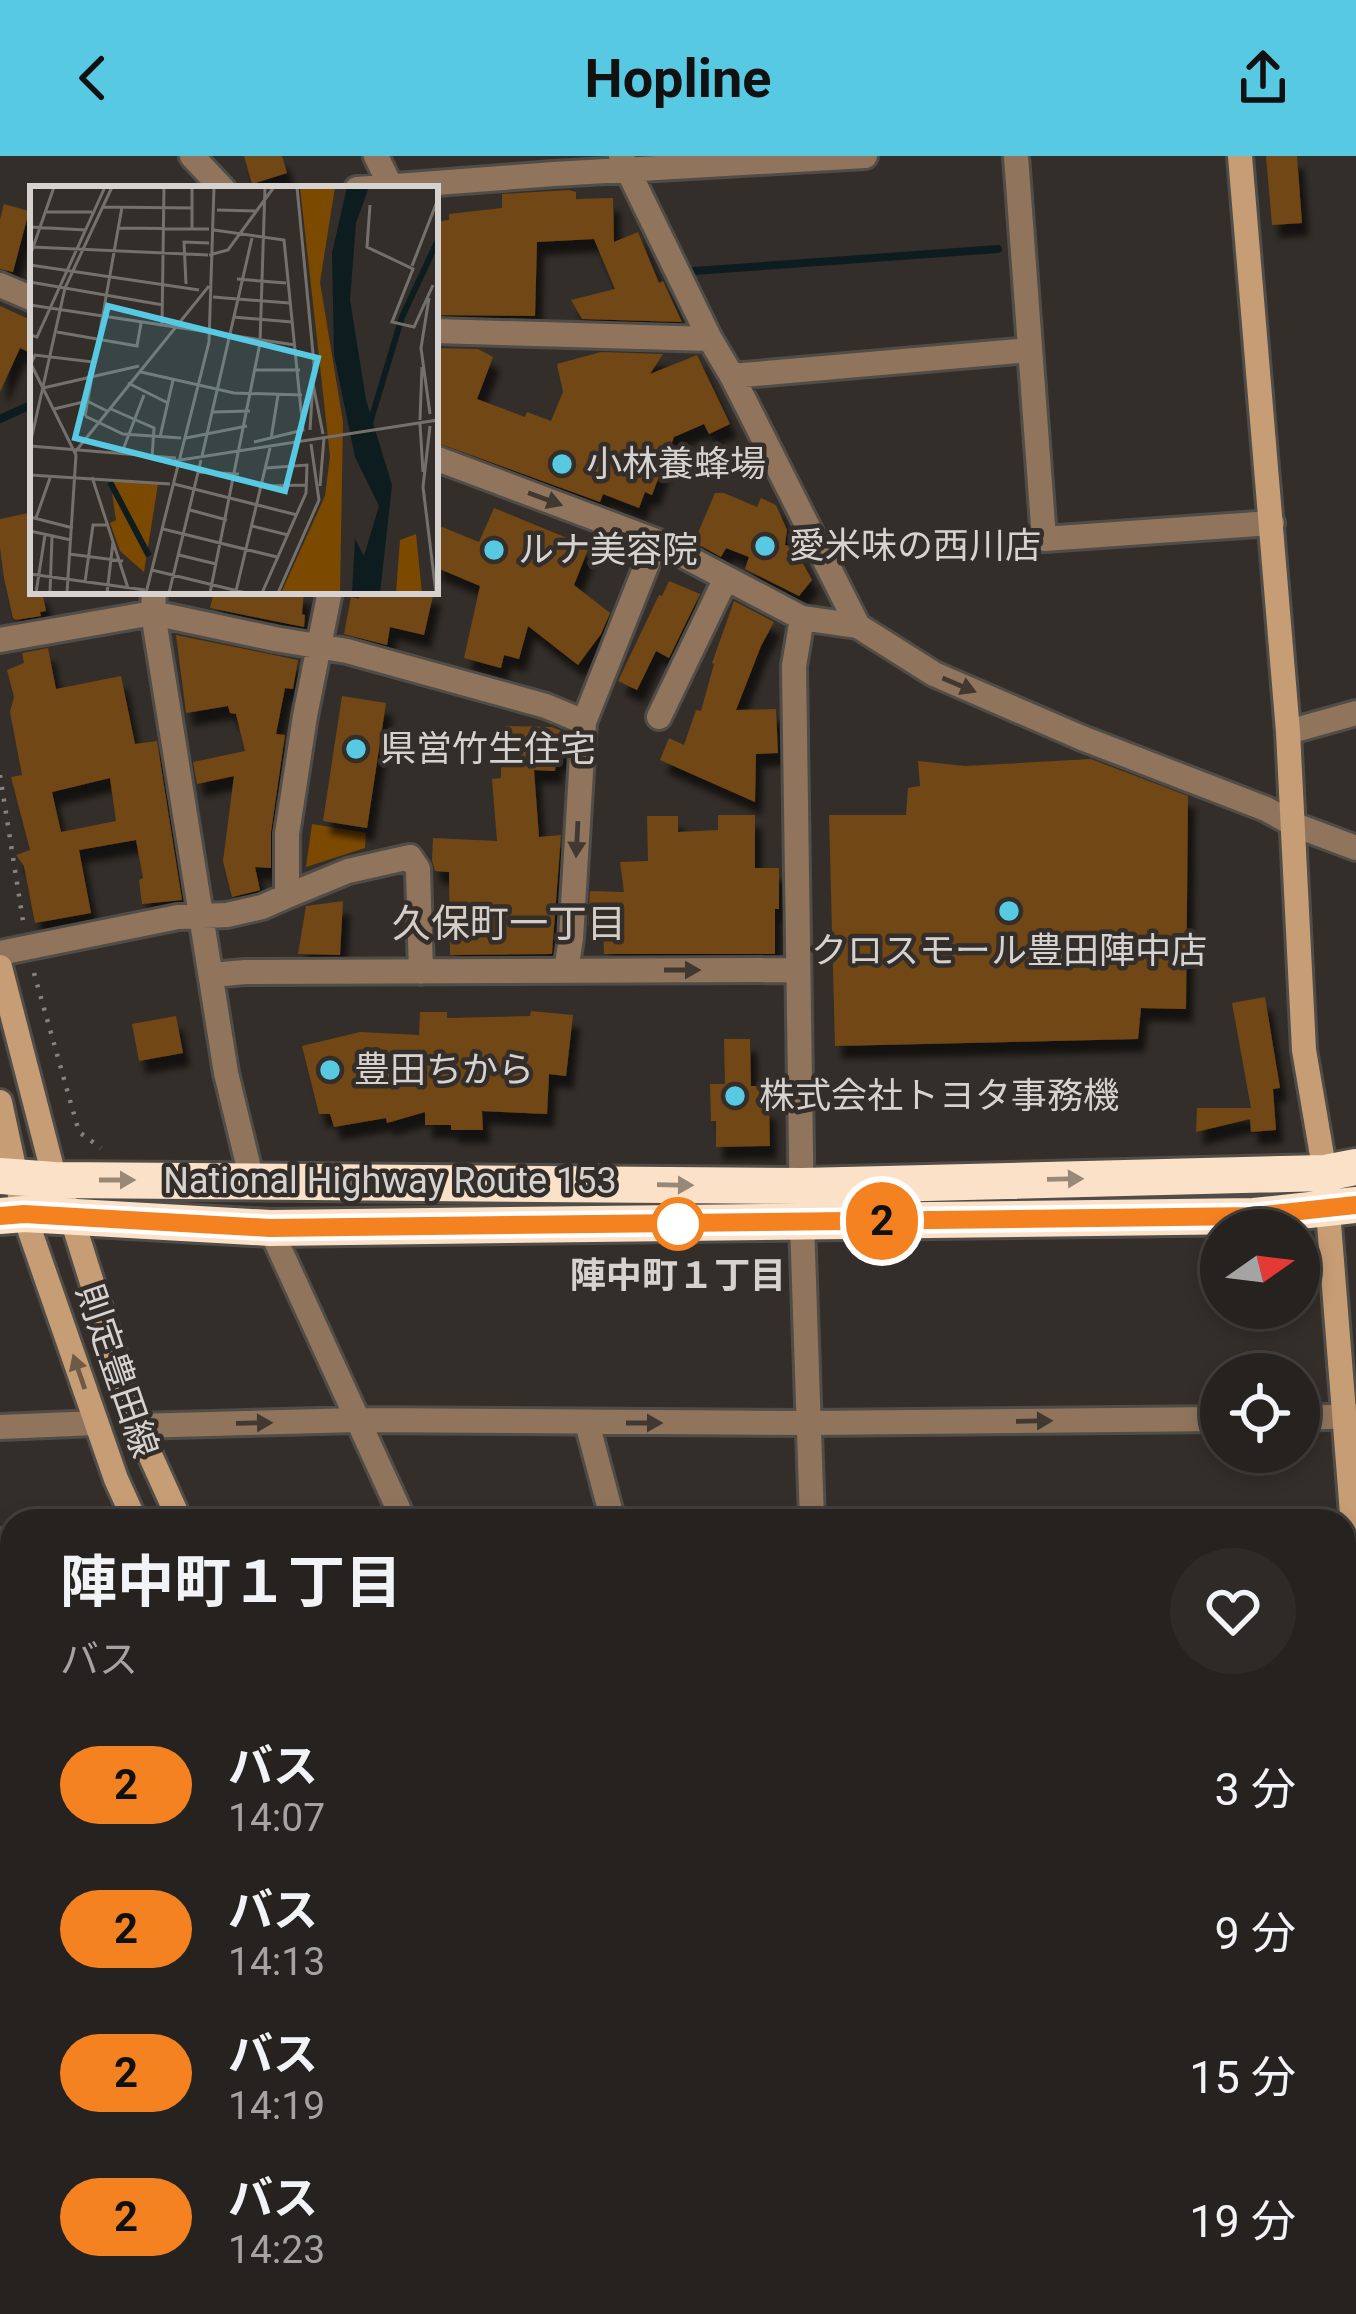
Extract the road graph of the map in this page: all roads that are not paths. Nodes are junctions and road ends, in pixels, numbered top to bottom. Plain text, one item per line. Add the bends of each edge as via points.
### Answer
1 (192, 156) edge
2 (376, 156) edge
3 (865, 156) edge
4 (1016, 156) edge
5 (1240, 156) edge
6 (782, 159) edge
7 (625, 163) edge
8 (220, 186) edge
9 (391, 186) edge
10 (411, 186) edge
11 (0, 285) edge
12 (30, 298) edge
13 (438, 331) edge
14 (710, 339) junction
15 (1030, 350) junction
16 (732, 376) junction
17 (438, 459) edge
18 (1272, 523) junction
19 (656, 541) junction
20 (727, 578) junction
21 (329, 594) edge
22 (153, 602) edge
23 (802, 618) junction
24 (858, 626) junction
25 (0, 640) edge
26 (320, 645) junction
27 (1356, 713) edge
28 (659, 717) dead end
29 (584, 722) junction
30 (1288, 732) junction
31 (1295, 825) junction
32 (1356, 848) edge
33 (287, 896) junction
34 (202, 916) junction
35 (0, 952) edge
36 (0, 968) edge
37 (797, 970) junction
38 (566, 971) junction
39 (421, 972) junction
40 (212, 975) junction
41 (0, 1102) edge
42 (7, 1175) edge
43 (55, 1180) junction
44 (252, 1181) junction
45 (803, 1186) junction
46 (1341, 1189) edge
47 (12, 1215) edge
48 (72, 1219) junction
49 (802, 1222) junction
50 (270, 1228) junction
51 (1350, 1417) edge
52 (1320, 1418) edge
53 (1200, 1419) edge
54 (357, 1420) junction
55 (96, 1423) junction
56 (587, 1424) junction
57 (808, 1424) junction
58 (137, 1426) junction
59 (0, 1427) edge
60 (130, 1509) edge
61 (175, 1509) edge
62 (398, 1509) edge
63 (610, 1509) edge
64 (812, 1509) edge
65 (1354, 1509) edge

1 - 8 street
2 - 9 street
3 - 6 street
4 - 15 street
5 - 18 street
6 - 7 street
7 - 10 street
7 - 14 street
11 - 12 street
13 - 14 street
14 - 16 street
15 - 16 street
15 - 18 street via 1044,539
16 - 24 street
17 -> 19 street
18 - 30 street
19 - 20 street
19 - 29 street
20 - 23 street
20 - 28 street
21 - 26 street
22 - 25 street
22 - 26 street
22 - 34 street
23 - 24 street
23 - 37 street via 794,666
24 -> 31 street via 934,674
26 - 29 street
26 - 33 street via 287,834
27 - 30 street
29 -> 38 street
30 - 31 street
31 - 32 street
31 - 46 street via 1304,1050
33 - 34 street
33 - 39 street via 410,857 418,869
34 - 35 street
34 - 40 street
36 - 43 street, 則定豊田線
38 -> 37 street
37 - 45 street
38 - 39 street
39 - 40 street
40 - 44 street
41 - 42 street, 則定豊田線
42 - 43 highway, National Highway Route 153
42 - 47 street, 則定豊田線
43 -> 44 highway, National Highway Route 153
43 - 48 street, 則定豊田線
44 -> 45 highway, National Highway Route 153
45 -> 46 highway, National Highway Route 153
45 - 49 street
46 - 49 highway, National Highway Route 153 via 1254,1216
46 - 51 street
47 - 48 highway, National Highway Route 153
55 -> 47 street, 則定豊田線
48 - 50 highway, National Highway Route 153
48 - 58 street, 則定豊田線
49 - 50 highway, National Highway Route 153
49 - 57 street
50 - 54 street
51 - 52 street
51 - 65 street
57 -> 53 street
54 - 56 street
58 -> 54 street
54 - 62 street
55 - 59 street
55 - 60 street, 則定豊田線
56 -> 57 street
56 - 63 street
57 - 64 street
58 - 61 street, 則定豊田線

